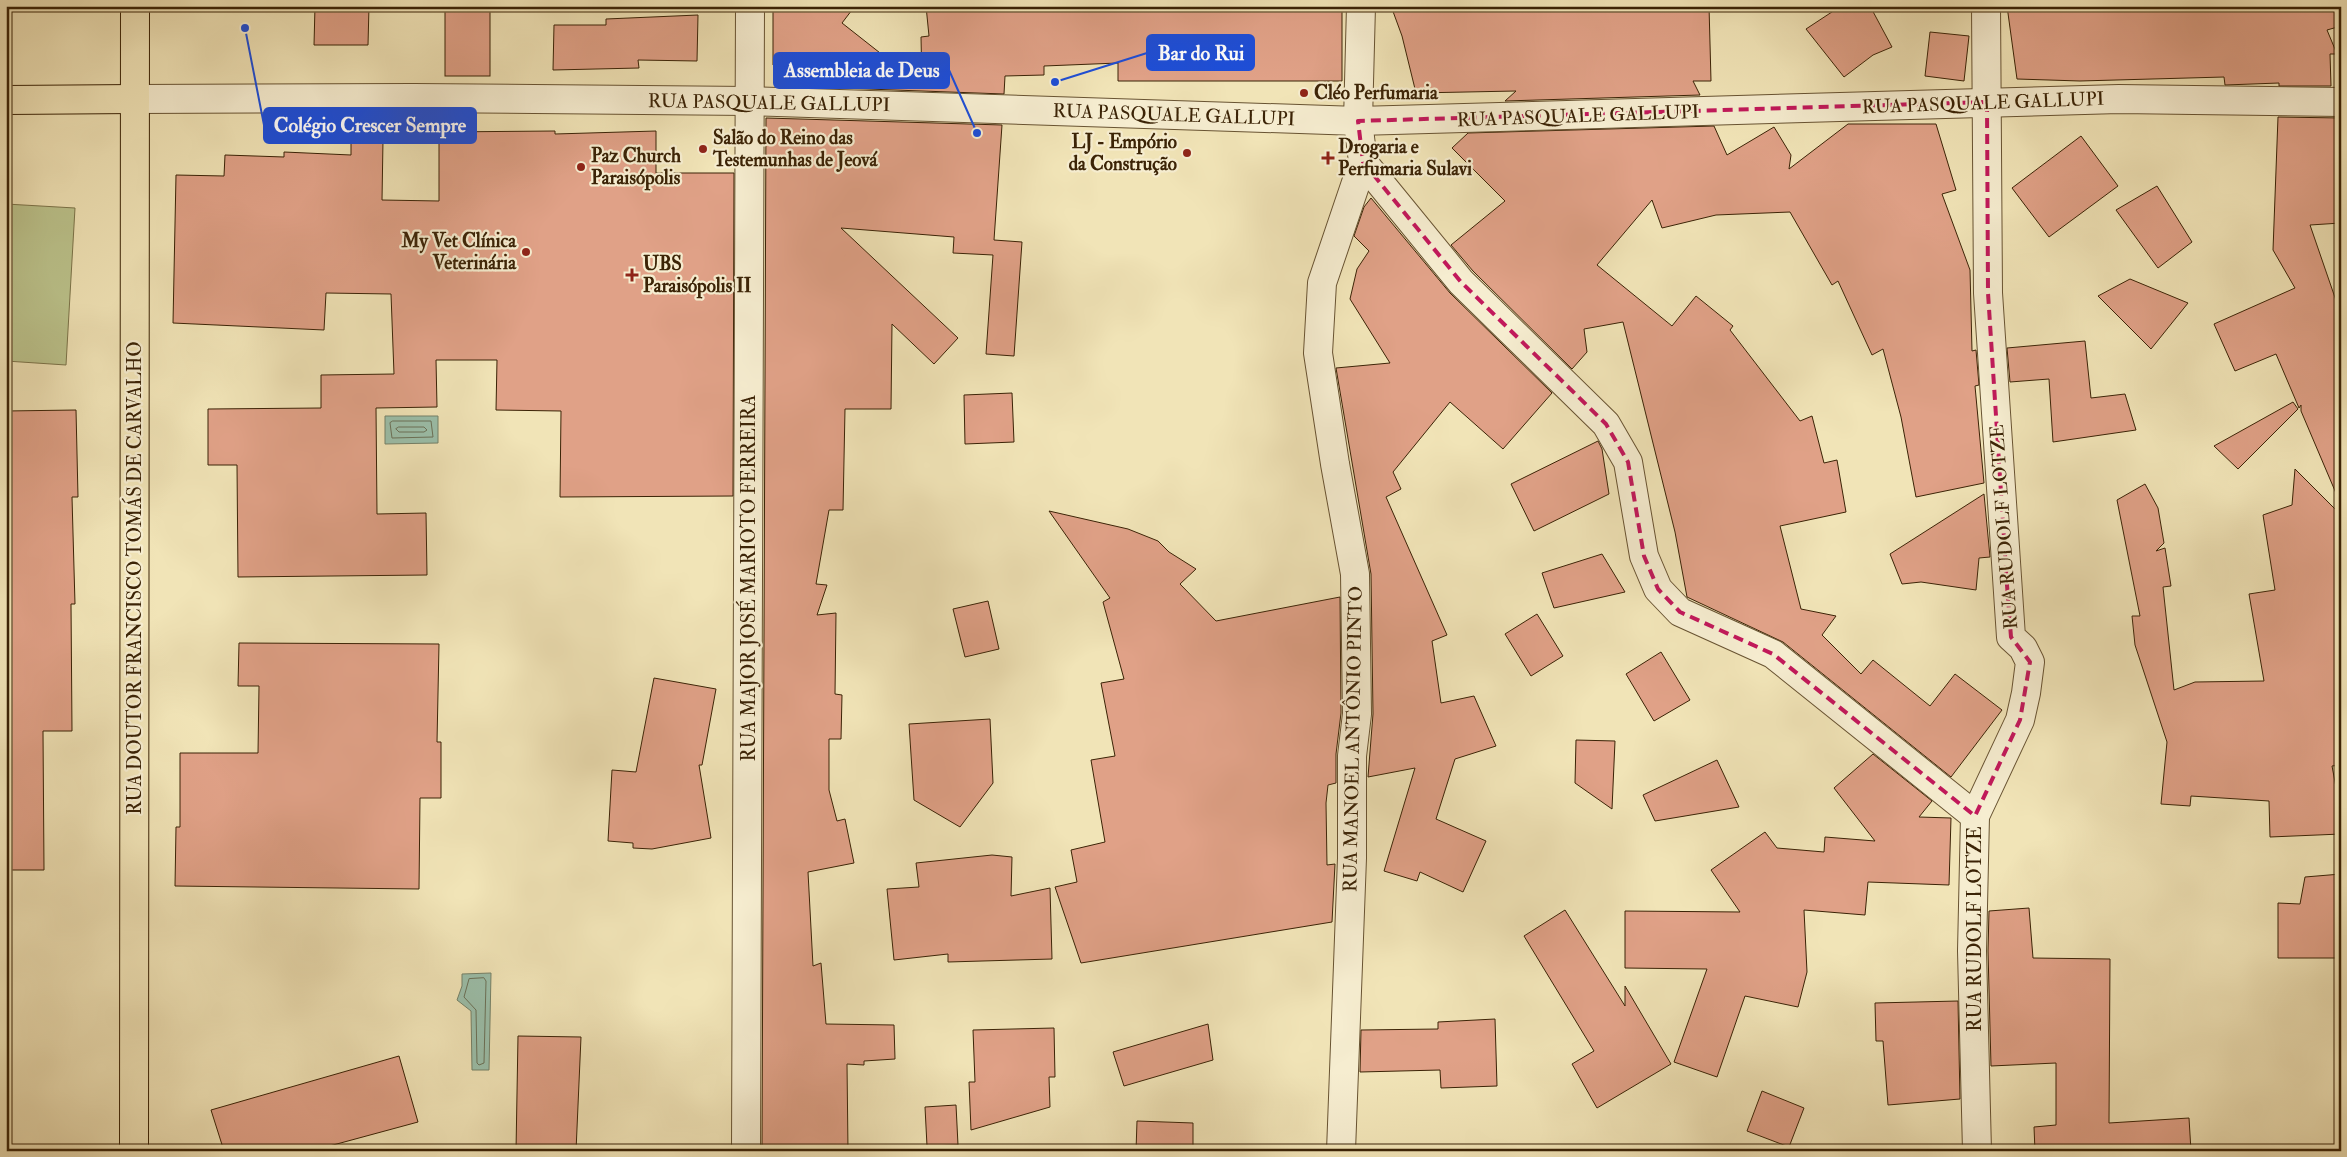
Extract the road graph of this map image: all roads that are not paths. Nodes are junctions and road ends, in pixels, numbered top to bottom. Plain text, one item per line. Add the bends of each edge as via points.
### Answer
1 (135, 6) edge
2 (750, 6) edge
3 (1361, 6) edge
4 (1986, 6) edge
5 (135, 99) junction
6 (6, 100) edge
7 (749, 101) junction
8 (1987, 102) junction
9 (2341, 102) edge
10 (1358, 121) junction
11 (1363, 162) junction
12 (1975, 816) junction
13 (134, 1151) edge
14 (746, 1151) edge
15 (1341, 1151) edge
16 (1977, 1151) edge

1 - 5 main road, RUA DOUTOR FRANCISCO TOMÁS DE CARVALHO
2 - 7 street, RUA MAJOR JOSÉ MARIOTO FERREIRA
3 - 10 street, RUA MANOEL ANTÔNIO PINTO
4 - 8 street, RUA RUDOLF LOTZE
5 - 6 main road, RUA PASQUALE GALLUPI
5 - 7 street, RUA PASQUALE GALLUPI
5 - 13 main road, RUA DOUTOR FRANCISCO TOMÁS DE CARVALHO
7 - 10 street, RUA PASQUALE GALLUPI
7 - 14 street, RUA MAJOR JOSÉ MARIOTO FERREIRA
8 - 9 street, RUA PASQUALE GALLUPI via 2119,99
8 - 10 street, RUA PASQUALE GALLUPI
8 - 12 street, RUA RUDOLF LOTZE via 1988,293 2007,585 2011,637 2023,648 2030,662 2020,720
10 - 11 street, RUA MANOEL ANTÔNIO PINTO
11 - 12 street via 1461,282 1606,424 1628,462 1644,556 1658,589 1680,612 1773,654
11 - 15 street, RUA MANOEL ANTÔNIO PINTO via 1322,283 1318,353 1355,574 1357,714 1352,756 1352,858
12 - 16 street, RUA RUDOLF LOTZE via 1972,950

